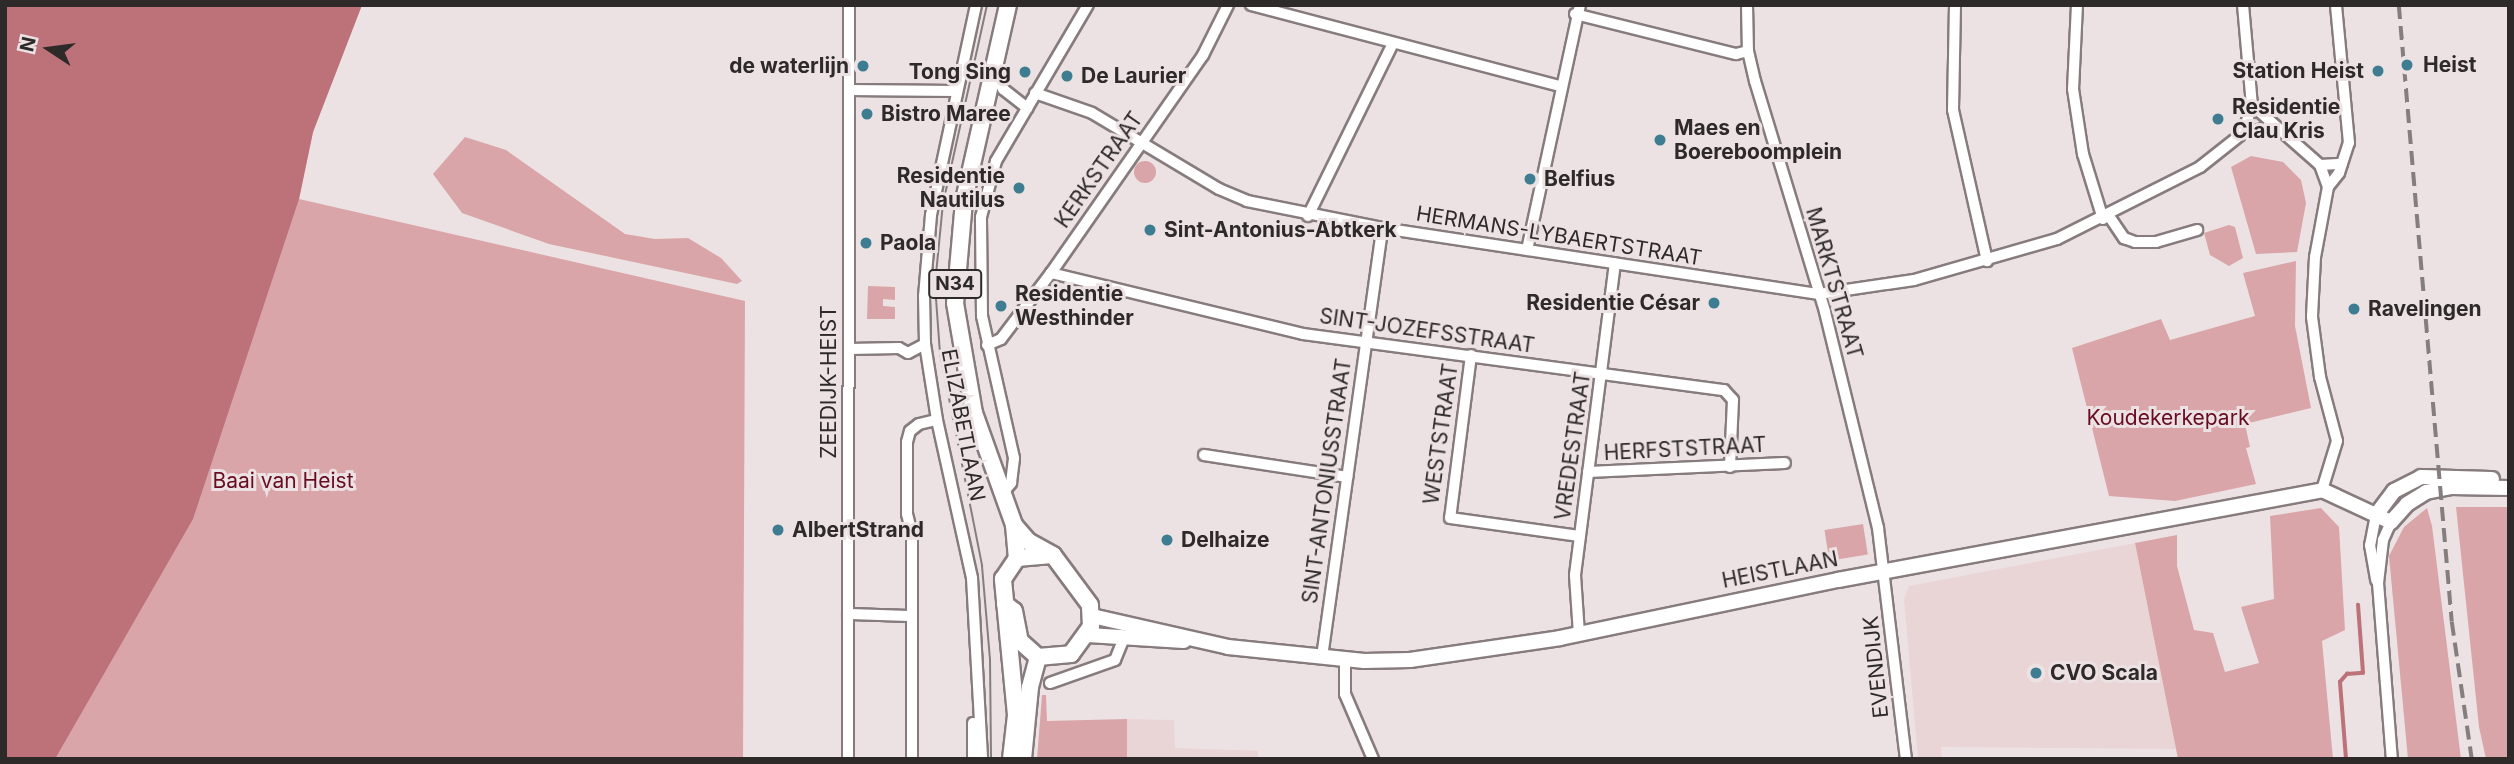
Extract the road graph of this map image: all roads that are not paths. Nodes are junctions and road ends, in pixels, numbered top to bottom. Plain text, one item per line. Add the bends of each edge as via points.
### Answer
1 (849, 5) edge
2 (976, 5) edge
3 (1008, 5) edge
4 (1088, 5) edge
5 (1228, 5) edge
6 (1251, 5) edge
7 (1747, 5) edge
8 (1955, 5) edge
9 (2077, 5) edge
10 (2244, 5) edge
11 (2336, 5) edge
12 (1578, 10) edge
13 (1392, 45) junction
14 (1748, 51) junction
15 (995, 72) junction
16 (1559, 86) junction
17 (849, 90) junction
18 (956, 91) junction
19 (1035, 93) junction
20 (2252, 105) junction
21 (1027, 108) junction
22 (2274, 127) junction
23 (2244, 133) junction
24 (1142, 143) junction
25 (2320, 164) junction
26 (2342, 164) junction
27 (2328, 187) junction
28 (1308, 216) junction
29 (2106, 218) junction
30 (1382, 228) junction
31 (2197, 230) dead end
32 (1527, 250) junction
33 (1987, 261) junction
34 (1615, 264) junction
35 (1051, 273) junction
36 (1819, 294) junction
37 (1364, 343) junction
38 (925, 344) junction
39 (987, 345) junction
40 (849, 349) junction
41 (1471, 355) junction
42 (1602, 375) junction
43 (937, 420) junction
44 (1204, 455) dead end
45 (1785, 463) dead end
46 (1730, 467) junction
47 (1588, 472) junction
48 (1347, 477) junction
49 (2509, 479) edge
50 (2509, 488) edge
51 (2322, 490) junction
52 (1001, 495) junction
53 (2376, 514) junction
54 (2391, 522) junction
55 (1014, 525) junction
56 (1580, 536) junction
57 (1053, 555) junction
58 (1017, 558) junction
59 (1885, 572) junction
60 (2378, 583) junction
61 (1004, 604) junction
62 (848, 614) junction
63 (911, 616) junction
64 (1092, 616) junction
65 (1579, 634) junction
66 (1088, 635) junction
67 (1123, 639) junction
68 (1186, 640) junction
69 (976, 647) junction
70 (1038, 657) junction
71 (1322, 657) junction
72 (1345, 659) junction
73 (1050, 683) dead end
74 (848, 759) edge
75 (912, 759) edge
76 (973, 759) edge
77 (982, 759) edge
78 (1011, 759) edge
79 (1023, 759) edge
80 (1373, 759) edge
81 (1906, 759) edge
82 (2392, 759) edge

1 - 17 street, ZEEDIJK-HEIST
2 - 18 street, ELIZABETLAAN
3 - 15 main road, N34
4 - 19 street
5 - 24 street, KERKSTRAAT via 1203,55
6 - 13 street
7 - 14 street, MARKTSTRAAT
8 - 33 street via 1953,110
9 - 29 street via 2073,89 2083,154
10 - 20 street
11 - 26 street via 2349,144
12 - 14 street via 1736,54
12 - 16 street
13 - 16 street
13 - 28 street
14 - 36 street, MARKTSTRAAT
15 - 21 street via 1003,89
15 - 52 main road, N34 via 964,201 955,303 974,413
16 - 32 street
17 - 18 street
17 - 40 street, ZEEDIJK-HEIST
18 - 38 street, ELIZABETLAAN via 928,240
19 - 21 street
19 - 24 street, HERMANS-LYBAERTSTRAAT via 1092,113
20 - 22 street
20 - 23 street
21 - 39 street via 996,161 981,216 978,268
22 - 23 street
22 - 25 street
23 - 29 street, HERMANS-LYBAERTSTRAAT via 2200,167
24 - 28 street, HERMANS-LYBAERTSTRAAT via 1219,189
24 - 35 street, KERKSTRAAT
25 - 26 street
25 - 27 street
26 - 27 street
27 - 51 street via 2314,264 2312,317 2320,377 2337,441
28 - 30 street, HERMANS-LYBAERTSTRAAT
29 - 31 street via 2135,242 2156,243
29 - 33 street, HERMANS-LYBAERTSTRAAT
30 - 32 street, HERMANS-LYBAERTSTRAAT
30 - 37 street, SINT-ANTONIUSSTRAAT
32 - 34 street, HERMANS-LYBAERTSTRAAT
33 - 36 street, HERMANS-LYBAERTSTRAAT via 1914,280
34 - 36 street, HERMANS-LYBAERTSTRAAT
34 - 42 street, VREDESTRAAT
35 - 37 street, SINT-JOZEFSSTRAAT via 1303,334
35 - 39 street, KERKSTRAAT via 1001,340
36 - 59 street, MARKTSTRAAT
37 - 41 street, SINT-JOZEFSSTRAAT
37 - 48 street, SINT-ANTONIUSSTRAAT
38 - 40 street via 908,353 899,348
38 - 43 street, ELIZABETLAAN
39 - 52 street via 1014,458 1011,483
40 - 62 street, ZEEDIJK-HEIST
41 - 42 street, SINT-JOZEFSSTRAAT
41 - 56 street, WESTSTRAAT via 1450,518
42 - 46 street, SINT-JOZEFSSTRAAT via 1724,390 1733,400
42 - 47 street, VREDESTRAAT
43 - 63 street via 919,424 910,431 907,442
43 - 69 street, ELIZABETLAAN via 967,545
44 - 48 street
45 - 46 street, HERFSTSTRAAT
46 - 47 street, HERFSTSTRAAT
47 - 56 street, VREDESTRAAT
48 - 71 street, SINT-ANTONIUSSTRAAT
49 - 53 main road via 2421,477 2394,491
50 - 54 main road via 2451,487 2426,492
51 - 53 main road
51 - 59 main road, HEISTLAAN
52 - 55 main road, N34
53 - 54 main road
53 - 60 street via 2371,545
54 - 60 street via 2383,540
55 - 57 main road, N34 via 1028,541
55 - 58 main road, N34
56 - 65 street, VREDESTRAAT via 1574,587
57 - 58 main road
57 - 64 main road, N34 via 1090,606
58 - 61 main road, N34 via 1005,570
59 - 65 main road, HEISTLAAN
59 - 81 street, EVENDIJK
60 - 82 street
61 - 70 main road, N34 via 1014,611 1020,641
61 - 78 main road, N34 via 1016,715
62 - 63 street
62 - 74 street, ZEEDIJK-HEIST
63 - 75 street
64 - 66 main road
64 - 68 main road, HEISTLAAN
65 - 72 main road, HEISTLAAN via 1410,660
66 - 67 main road, HEISTLAAN
66 - 70 main road via 1071,654
67 - 68 main road, HEISTLAAN
67 - 73 street via 1115,660
68 - 71 main road, HEISTLAAN
69 - 76 street, ELIZABETLAAN
69 - 77 street, ELIZABETLAAN
70 - 79 main road via 1030,687
71 - 72 main road, HEISTLAAN
72 - 80 street via 1345,694

